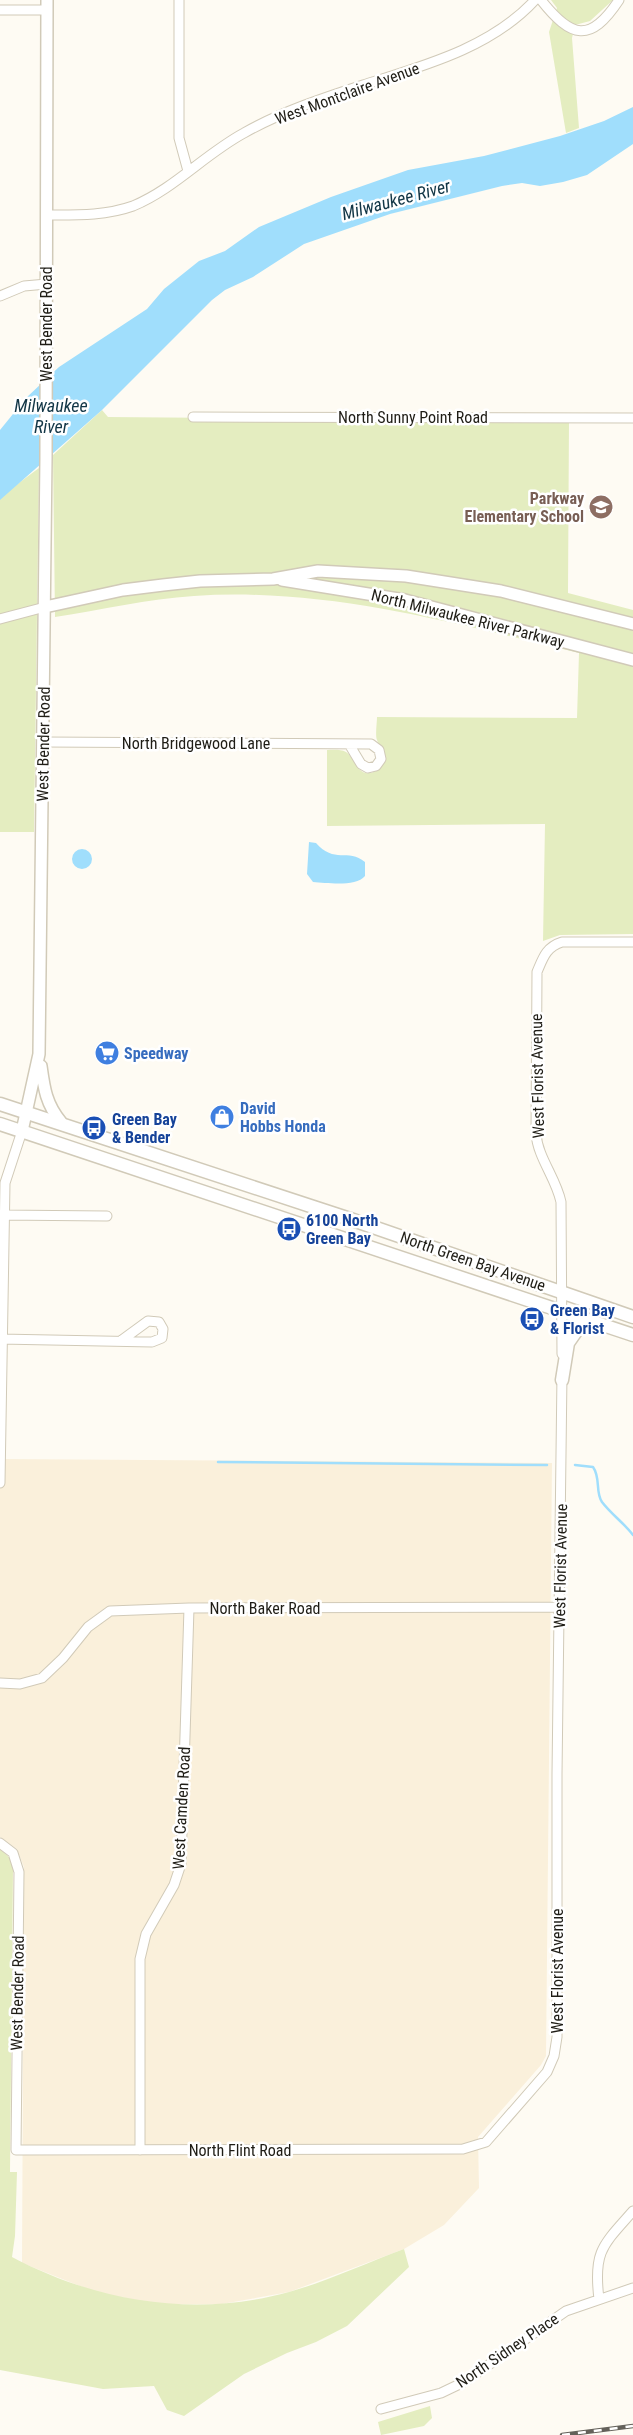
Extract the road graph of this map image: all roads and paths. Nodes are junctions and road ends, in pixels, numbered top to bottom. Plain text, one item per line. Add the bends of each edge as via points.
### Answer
1 (179, 0) edge
2 (535, 0) edge
3 (541, 0) edge
4 (619, 0) edge
5 (47, 5) edge
6 (0, 10) edge
7 (188, 171) junction
8 (47, 215) junction
9 (47, 284) junction
10 (0, 296) edge
11 (193, 416) dead end
12 (633, 418) edge
13 (273, 579) junction
14 (45, 607) junction
15 (0, 619) edge
16 (633, 624) edge
17 (633, 660) edge
18 (43, 742) junction
19 (350, 744) dead end
20 (633, 942) edge
21 (39, 1054) junction
22 (0, 1104) edge
23 (27, 1111) junction
24 (62, 1122) junction
25 (0, 1124) edge
26 (22, 1131) junction
27 (2, 1215) edge
28 (107, 1216) dead end
29 (464, 1258) junction
30 (482, 1264) junction
31 (458, 1278) junction
32 (475, 1283) junction
33 (562, 1293) junction
34 (562, 1313) junction
35 (633, 1317) edge
36 (584, 1320) junction
37 (633, 1335) edge
38 (2, 1339) edge
39 (122, 1340) dead end
40 (562, 1380) junction
41 (0, 1483) edge
42 (559, 1607) junction
43 (189, 1608) junction
44 (0, 1683) edge
45 (0, 1842) edge
46 (463, 2149) joint
47 (16, 2150) joint
48 (140, 2150) junction
49 (633, 2211) edge
50 (633, 2288) edge
51 (599, 2298) junction
52 (381, 2409) dead end

1 - 7 street via 179,138
2 - 7 street, West Montclaire Avenue via 486,38 414,69 287,112 243,133
3 - 4 street via 561,22 581,32 593,28
5 - 6 street
5 - 8 street, West Bender Road
7 - 8 street, West Montclaire Avenue via 147,199 119,210
8 - 9 street, West Bender Road
9 - 10 street via 24,286
9 - 14 street, West Bender Road
11 - 12 street, North Sunny Point Road
13 - 14 street, North Milwaukee River Parkway via 200,581 122,590
13 - 16 street, North Milwaukee River Parkway via 318,571 406,576 501,591
13 - 17 street, North Milwaukee River Parkway via 405,600
14 - 15 street, North Milwaukee River Parkway
14 - 18 street, West Bender Road
18 - 19 street, North Bridgewood Lane
18 - 21 street, West Bender Road
20 - 33 street, West Florist Avenue via 562,942 547,950 536,972 536,1134 561,1202
21 - 23 street, West Bender Road
21 - 24 street via 45,1096 52,1112
22 - 23 main road, North Green Bay Avenue
23 - 24 main road, North Green Bay Avenue
23 - 26 street, West Bender Road
24 - 29 main road, North Green Bay Avenue
25 - 26 main road, North Green Bay Avenue
26 - 27 street, West Bender Road via 8,1168
26 - 31 main road, North Green Bay Avenue via 312,1226
27 - 28 street
27 - 38 street, West Bender Road
29 - 30 main road, North Green Bay Avenue
29 - 31 main road
30 - 32 main road
30 - 33 main road, North Green Bay Avenue
31 - 32 main road, North Green Bay Avenue
32 - 34 main road, North Green Bay Avenue
33 - 34 street, West Florist Avenue
33 - 35 main road, North Green Bay Avenue
34 - 36 main road, North Green Bay Avenue
34 - 40 street, West Florist Avenue
36 - 37 main road, North Green Bay Avenue
36 - 40 main road via 568,1343
38 - 39 street
38 - 41 street, West Bender Road
40 - 42 street, West Florist Avenue
42 - 43 street, North Baker Road
42 - 46 street, West Florist Avenue via 556,2046 546,2072 486,2142
43 - 44 street, North Baker Road via 110,1611 88,1627 42,1678 20,1684
43 - 48 street, West Camden Road via 181,1864 174,1885 146,1934 140,1959
45 - 47 street, West Bender Road via 13,1852 19,1872
46 - 48 street, North Flint Road
47 - 48 street, North Flint Road
49 - 51 street via 604,2243 598,2257
50 - 51 street, North Sidney Place
51 - 52 street, North Sidney Place via 566,2311 464,2382 441,2393

